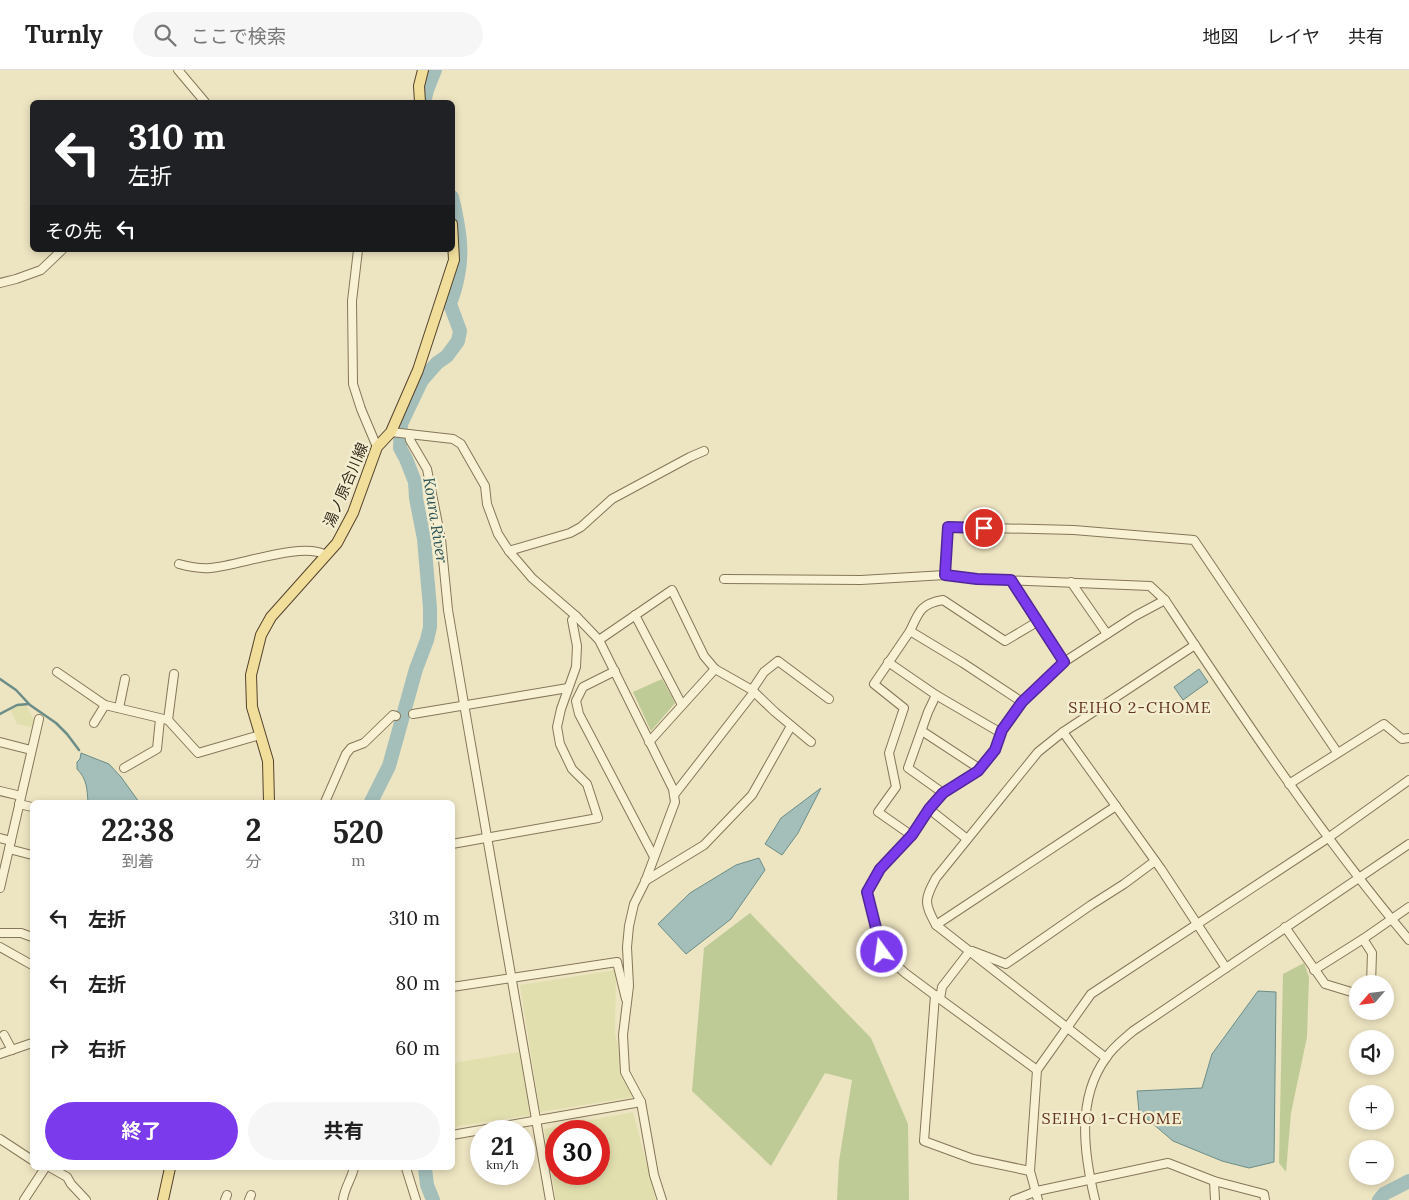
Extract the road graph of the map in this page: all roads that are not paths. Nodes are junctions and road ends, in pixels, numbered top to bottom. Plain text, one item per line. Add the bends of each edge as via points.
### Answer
1 (178, 70) edge
2 (423, 70) edge
3 (202, 100) edge
4 (420, 100) edge
5 (60, 252) edge
6 (358, 252) edge
7 (454, 252) edge
8 (0, 283) edge
9 (392, 432) junction
10 (406, 434) junction
11 (377, 447) junction
12 (704, 451) dead end
13 (509, 551) junction
14 (326, 555) junction
15 (179, 564) dead end
16 (945, 575) junction
17 (724, 579) dead end
18 (1011, 580) junction
19 (1071, 582) junction
20 (1165, 600) junction
21 (635, 615) junction
22 (576, 616) junction
23 (1037, 622) junction
24 (910, 631) junction
25 (1107, 634) junction
26 (599, 640) junction
27 (1195, 645) junction
28 (888, 662) junction
29 (1064, 662) junction
30 (715, 669) junction
31 (615, 671) junction
32 (57, 672) dead end
33 (174, 674) dead end
34 (124, 678) dead end
35 (568, 688) junction
36 (753, 691) junction
37 (936, 695) junction
38 (829, 699) dead end
39 (1022, 702) junction
40 (464, 704) junction
41 (105, 705) junction
42 (682, 705) junction
43 (119, 708) junction
44 (413, 714) dead end
45 (396, 716) dead end
46 (39, 719) dead end
47 (164, 719) junction
48 (94, 723) dead end
49 (791, 726) junction
50 (922, 731) junction
51 (1063, 732) junction
52 (1001, 733) junction
53 (260, 735) junction
54 (1409, 738) edge
55 (0, 742) edge
56 (648, 742) junction
57 (811, 742) dead end
58 (31, 750) junction
59 (1337, 752) junction
60 (124, 768) dead end
61 (980, 769) junction
62 (1409, 780) edge
63 (1289, 784) junction
64 (0, 791) edge
65 (943, 793) junction
66 (674, 794) junction
67 (21, 796) junction
68 (269, 800) edge
69 (326, 800) edge
70 (19, 804) junction
71 (1116, 806) junction
72 (30, 807) edge
73 (929, 809) junction
74 (912, 835) junction
75 (0, 838) edge
76 (487, 838) junction
77 (1328, 838) junction
78 (967, 839) junction
79 (11, 841) junction
80 (455, 843) edge
81 (1409, 844) edge
82 (9, 850) junction
83 (30, 855) edge
84 (654, 857) junction
85 (1155, 861) junction
86 (1358, 879) junction
87 (645, 882) junction
88 (0, 887) edge
89 (1409, 907) edge
90 (1392, 920) junction
91 (1196, 924) junction
92 (936, 925) junction
93 (1285, 927) junction
94 (0, 933) edge
95 (30, 936) edge
96 (1363, 939) junction
97 (1409, 940) edge
98 (0, 947) edge
99 (966, 950) junction
100 (30, 964) edge
101 (1226, 968) junction
102 (1314, 970) junction
103 (1371, 975) edge
104 (512, 978) junction
105 (455, 987) edge
106 (1349, 991) edge
107 (937, 997) junction
108 (627, 1004) junction
109 (1066, 1027) junction
110 (4, 1035) dead end
111 (30, 1044) edge
112 (12, 1050) junction
113 (0, 1054) edge
114 (1106, 1058) junction
115 (1037, 1070) junction
116 (641, 1102) junction
117 (536, 1120) junction
118 (455, 1134) edge
119 (0, 1139) edge
120 (30, 1159) edge
121 (44, 1170) edge
122 (50, 1170) edge
123 (170, 1170) edge
124 (353, 1170) edge
125 (407, 1170) edge
126 (1030, 1171) junction
127 (1090, 1179) junction
128 (1214, 1180) junction
129 (1037, 1191) junction
130 (24, 1200) edge
131 (86, 1200) edge
132 (163, 1200) edge
133 (343, 1200) edge
134 (416, 1200) edge
135 (550, 1200) edge
136 (662, 1200) edge
137 (1014, 1200) edge
138 (1038, 1200) edge
139 (1095, 1200) edge
140 (1215, 1200) edge
141 (1265, 1200) edge

1 - 3 street
2 - 4 main road
5 - 8 street via 41,270
6 - 11 street via 352,301 353,384
7 - 9 main road, 湯ノ原合川線 via 454,260 418,370
9 - 10 street
9 - 11 main road, 湯ノ原合川線
10 - 13 street via 453,439 461,444 485,486 492,520
10 - 40 street via 427,469 441,539 448,610
11 - 14 main road, 湯ノ原合川線 via 353,513 337,543
12 - 13 street via 612,499 570,533
13 - 22 street via 532,578
14 - 15 street via 318,550 270,554 211,568
14 - 53 main road, 湯ノ原合川線 via 271,617 261,635 251,675 252,707
16 - 17 street via 861,580
16 - 18 street
16 - 59 street via 948,527 1074,530 1194,540
18 - 19 street
18 - 23 street
19 - 20 street via 1150,586
19 - 25 street
20 - 25 street
20 - 27 street
21 - 26 street
21 - 30 street via 672,590 704,656
21 - 42 street
22 - 26 street
22 - 35 street via 572,620 577,646 576,667
23 - 24 street via 1005,641 943,600 930,602 920,611
23 - 29 street
24 - 28 street
24 - 39 street
25 - 29 street
26 - 31 street
27 - 51 street
27 - 63 street
28 - 37 street
28 - 74 street via 874,684 904,708 889,753 896,787 878,812
29 - 39 street
30 - 36 street
30 - 42 street
31 - 56 street
31 - 84 street via 583,687 576,701 579,714
32 - 41 street
33 - 47 street
34 - 43 street
35 - 40 street
35 - 76 street via 557,727 560,744 572,768 587,784 598,818
36 - 38 street via 764,672 778,661
36 - 49 street
36 - 66 street
37 - 50 street
37 - 52 street
39 - 52 street
40 - 44 street
40 - 76 street
41 - 43 street
41 - 48 street
42 - 56 street
43 - 47 street
45 - 69 street via 393,715 364,743 351,748
46 - 58 street
47 - 53 street via 198,754
47 - 60 street via 157,749
49 - 57 street
49 - 87 street via 752,794 704,845
50 - 61 street
50 - 65 street via 908,768
51 - 71 street
51 - 78 street via 1038,752
52 - 61 street via 995,750
53 - 68 main road, 湯ノ原合川線 via 268,761
54 - 59 street via 1402,739 1384,724
55 - 58 street
56 - 66 street via 667,774
58 - 67 street
59 - 63 street
61 - 65 street
62 - 77 street
63 - 77 street
64 - 67 street
65 - 73 street
66 - 84 street via 675,802
67 - 70 street
70 - 72 street
70 - 79 street
71 - 85 street
71 - 92 street
73 - 74 street
73 - 78 street
74 - 107 street via 880,869 867,892 882,952
75 - 79 street
76 - 80 street
76 - 104 street
77 - 86 street
77 - 91 street
78 - 92 street via 928,893 927,908
79 - 82 street
81 - 86 street
82 - 83 street
82 - 88 street
84 - 87 street
85 - 91 street
85 - 99 street via 1006,964
86 - 90 street
86 - 93 street
87 - 108 street via 634,904 629,926
89 - 90 street
90 - 96 street
90 - 97 street
91 - 101 street
91 - 109 street via 1090,994
92 - 99 street
93 - 101 street
93 - 102 street
94 - 95 street
96 - 102 street
96 - 103 street via 1372,953
98 - 100 street
99 - 107 street
99 - 109 street
101 - 114 street via 1133,1030
102 - 106 street via 1325,984
104 - 105 street
104 - 108 street via 617,962
104 - 117 street
107 - 115 street
107 - 126 street via 924,1141 973,1159
108 - 116 street via 623,1035 625,1072
109 - 114 street
109 - 115 street
110 - 112 street
111 - 112 street
112 - 113 street
114 - 127 street via 1089,1093 1085,1116
115 - 126 street
116 - 117 street
116 - 136 street via 654,1176
117 - 118 street
117 - 135 street
119 - 120 street
121 - 130 street
122 - 131 street via 68,1177
123 - 132 main road
124 - 133 street
125 - 134 street
126 - 129 street
127 - 128 street via 1168,1163
127 - 129 street
127 - 139 street
128 - 140 street
128 - 141 street via 1264,1194
129 - 137 street
129 - 138 street

